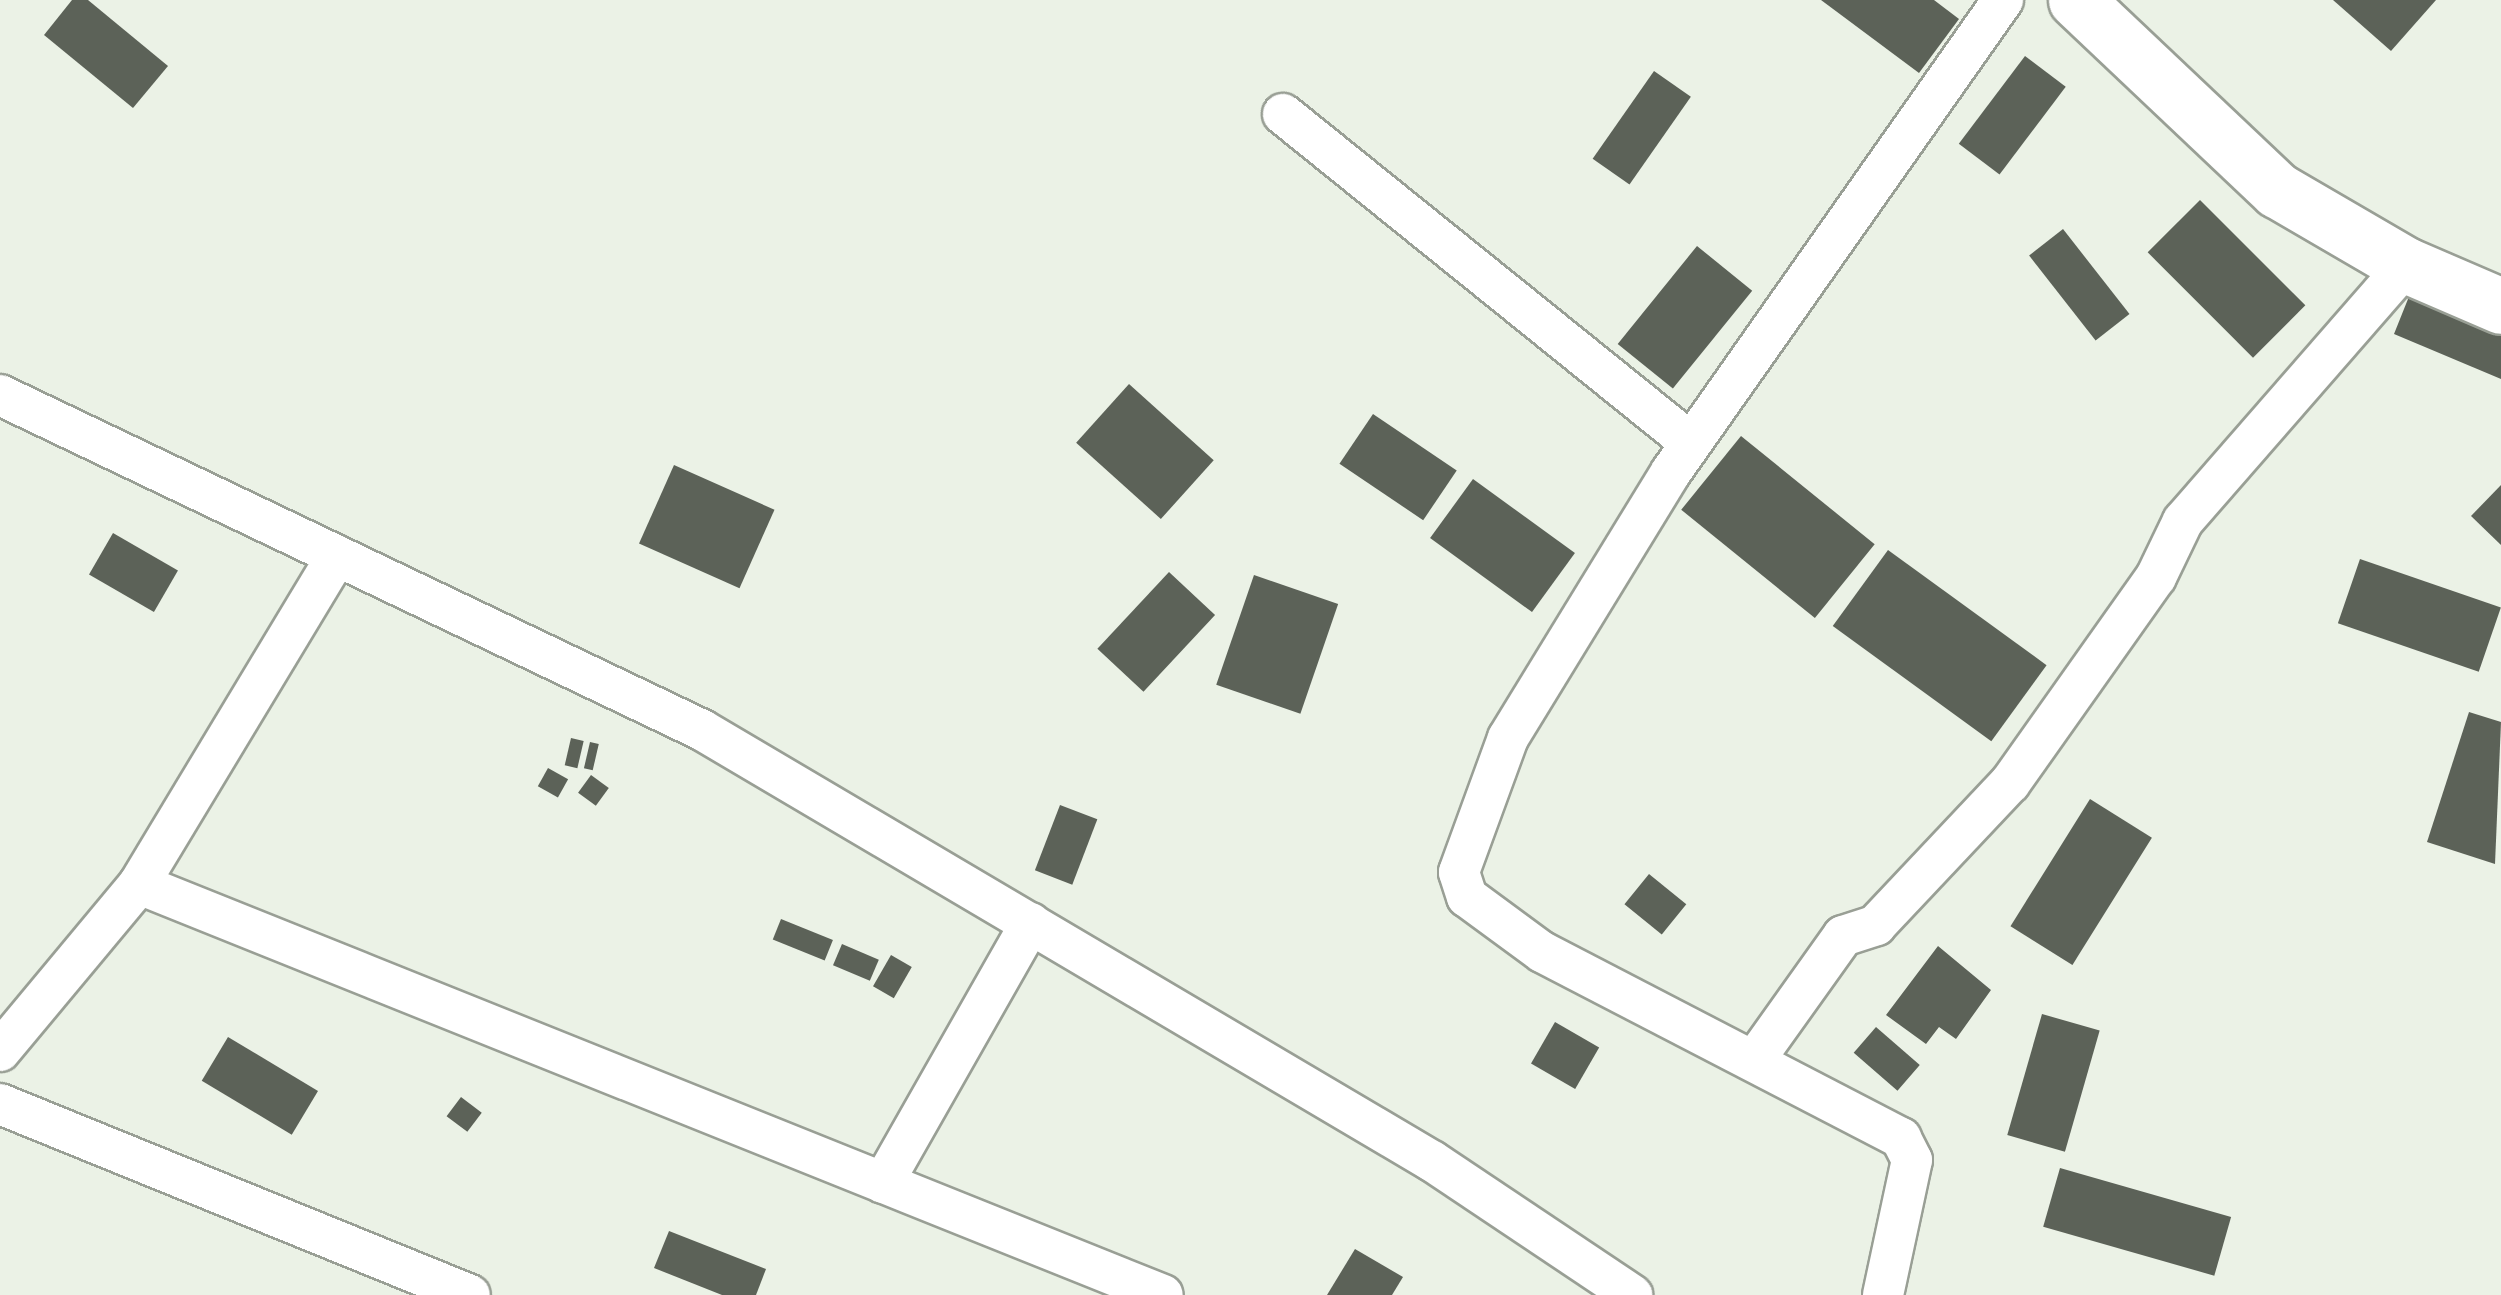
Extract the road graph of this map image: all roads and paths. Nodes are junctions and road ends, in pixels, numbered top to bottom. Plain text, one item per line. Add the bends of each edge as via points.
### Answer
1 (2003, 0) edge
2 (2076, 0) edge
3 (1283, 114) dead end
4 (2406, 266) junction
5 (2501, 306) edge
6 (0, 395) edge
7 (1691, 443) junction
8 (336, 556) junction
9 (139, 884) junction
10 (1031, 923) junction
11 (0, 1051) edge
12 (1756, 1058) junction
13 (0, 1104) edge
14 (883, 1182) junction
15 (470, 1295) edge
16 (1163, 1295) edge
17 (1632, 1295) edge
18 (1883, 1295) edge

1 - 7 street
2 - 4 street via 2277,190
3 - 7 street
4 - 5 street
4 - 12 street via 2183,521 2156,577 2010,783 1876,925 1843,936
6 - 8 street
7 - 12 street via 1508,738 1459,872 1466,897 1542,952
8 - 9 street
8 - 10 street via 702,730
9 - 11 street
9 - 14 street
10 - 14 street
10 - 17 street via 1432,1161
12 - 18 street via 1902,1138 1912,1160
13 - 15 street
14 - 16 street

